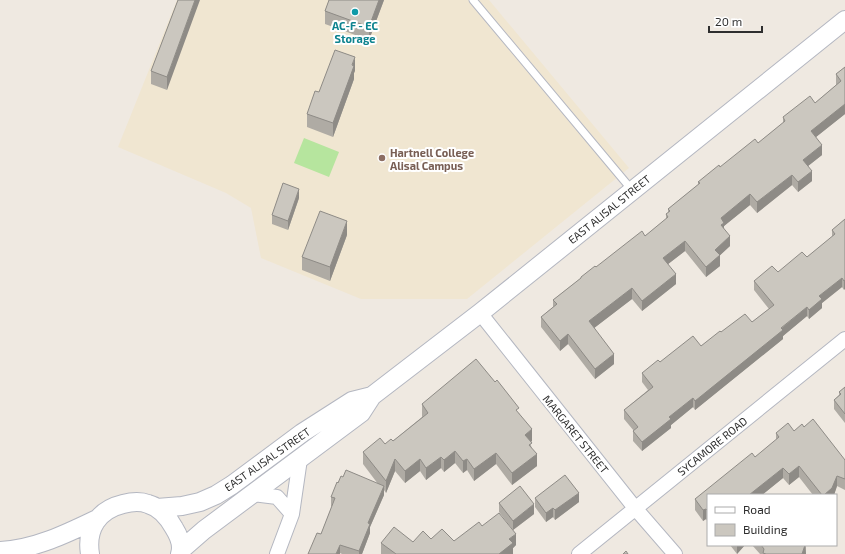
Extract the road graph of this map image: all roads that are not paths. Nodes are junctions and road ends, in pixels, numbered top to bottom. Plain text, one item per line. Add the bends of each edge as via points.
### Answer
1 (473, 0) edge
2 (845, 20) edge
3 (632, 190) junction
4 (480, 313) junction
5 (845, 339) edge
6 (372, 396) junction
7 (300, 459) junction
8 (253, 494) junction
9 (158, 508) junction
10 (635, 508) junction
11 (292, 514) junction
12 (97, 519) junction
13 (0, 551) edge
14 (180, 552) edge
15 (90, 554) edge
16 (277, 554) edge
17 (579, 554) edge
18 (675, 554) edge

1 - 3 lane
2 - 3 street, EAST ALISAL STREET
3 - 4 street, EAST ALISAL STREET
4 - 6 street, EAST ALISAL STREET
4 - 10 street, MARGARET STREET
5 - 10 street, SYCAMORE ROAD
6 - 7 street, EAST ALISAL STREET via 361,413
6 - 9 street, EAST ALISAL STREET via 352,401 302,433 216,495 200,502
7 - 8 street, EAST ALISAL STREET
7 - 11 street
8 - 11 street via 277,497
8 - 14 street, EAST ALISAL STREET via 204,530
9 - 12 street via 140,502 128,503 110,508
9 - 14 street via 171,522 180,539
10 - 17 street, SYCAMORE ROAD
10 - 18 street, MARGARET STREET
11 - 16 street
12 - 13 street via 33,546
12 - 15 street via 89,540

